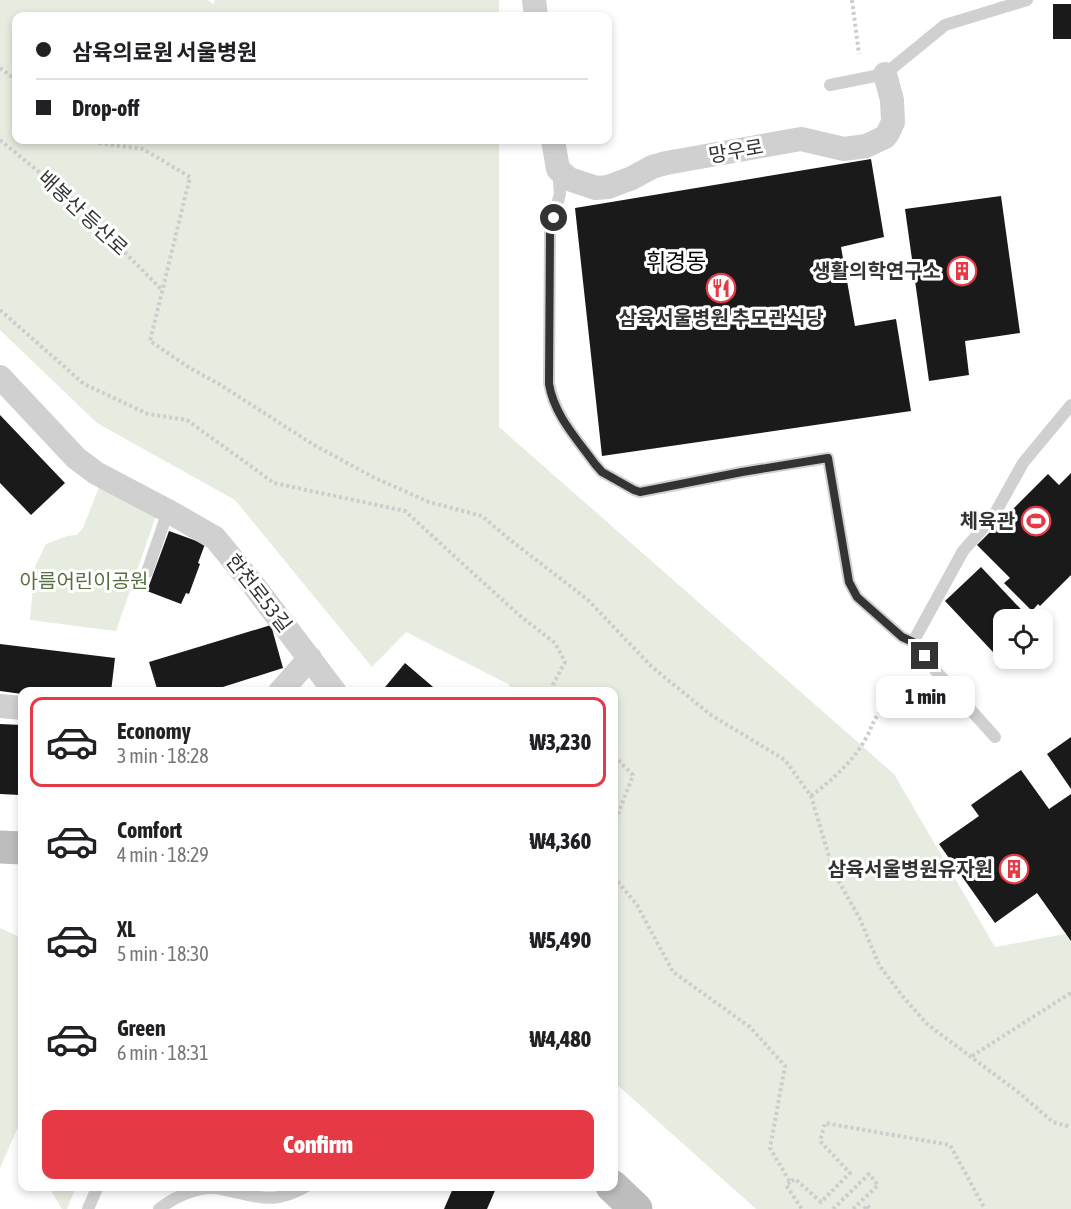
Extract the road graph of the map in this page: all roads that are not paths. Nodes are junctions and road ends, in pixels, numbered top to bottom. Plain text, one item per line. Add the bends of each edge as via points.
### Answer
1 (1027, 0) edge
2 (885, 74) junction
3 (830, 84) dead end
4 (554, 144) edge
5 (558, 170) junction
6 (0, 377) edge
7 (1071, 405) edge
8 (168, 511) junction
9 (147, 572) dead end
10 (913, 642) junction
11 (310, 658) junction
12 (284, 687) edge
13 (331, 687) edge
14 (0, 706) edge
15 (18, 708) edge
16 (995, 737) dead end
17 (0, 847) edge
18 (18, 848) edge
19 (96, 1191) edge
20 (196, 1191) edge
21 (230, 1191) edge
22 (296, 1191) edge
23 (617, 1191) edge
24 (272, 1204) edge
25 (88, 1209) edge
26 (159, 1209) edge
27 (636, 1209) edge

1 - 2 lane via 945,26
2 - 3 lane
2 - 5 street, 망우로 via 893,122 885,137 866,146 844,149 801,139 666,163 608,187 596,188 569,179
4 - 5 street
5 - 10 lane via 561,194 550,229 550,395 595,464 602,472 640,492 828,458 853,591 902,637
6 - 8 street, 한천로53길 via 87,467
7 - 10 lane via 1023,463 993,517 963,551
8 - 9 lane
8 - 11 street, 한천로53길 via 215,538
10 - 16 lane
11 - 12 street
11 - 13 street, 한천로53길
14 - 15 street
17 - 18 main road
19 - 25 lane
20 - 26 lane
21 - 24 lane
22 - 24 lane
23 - 27 main road

